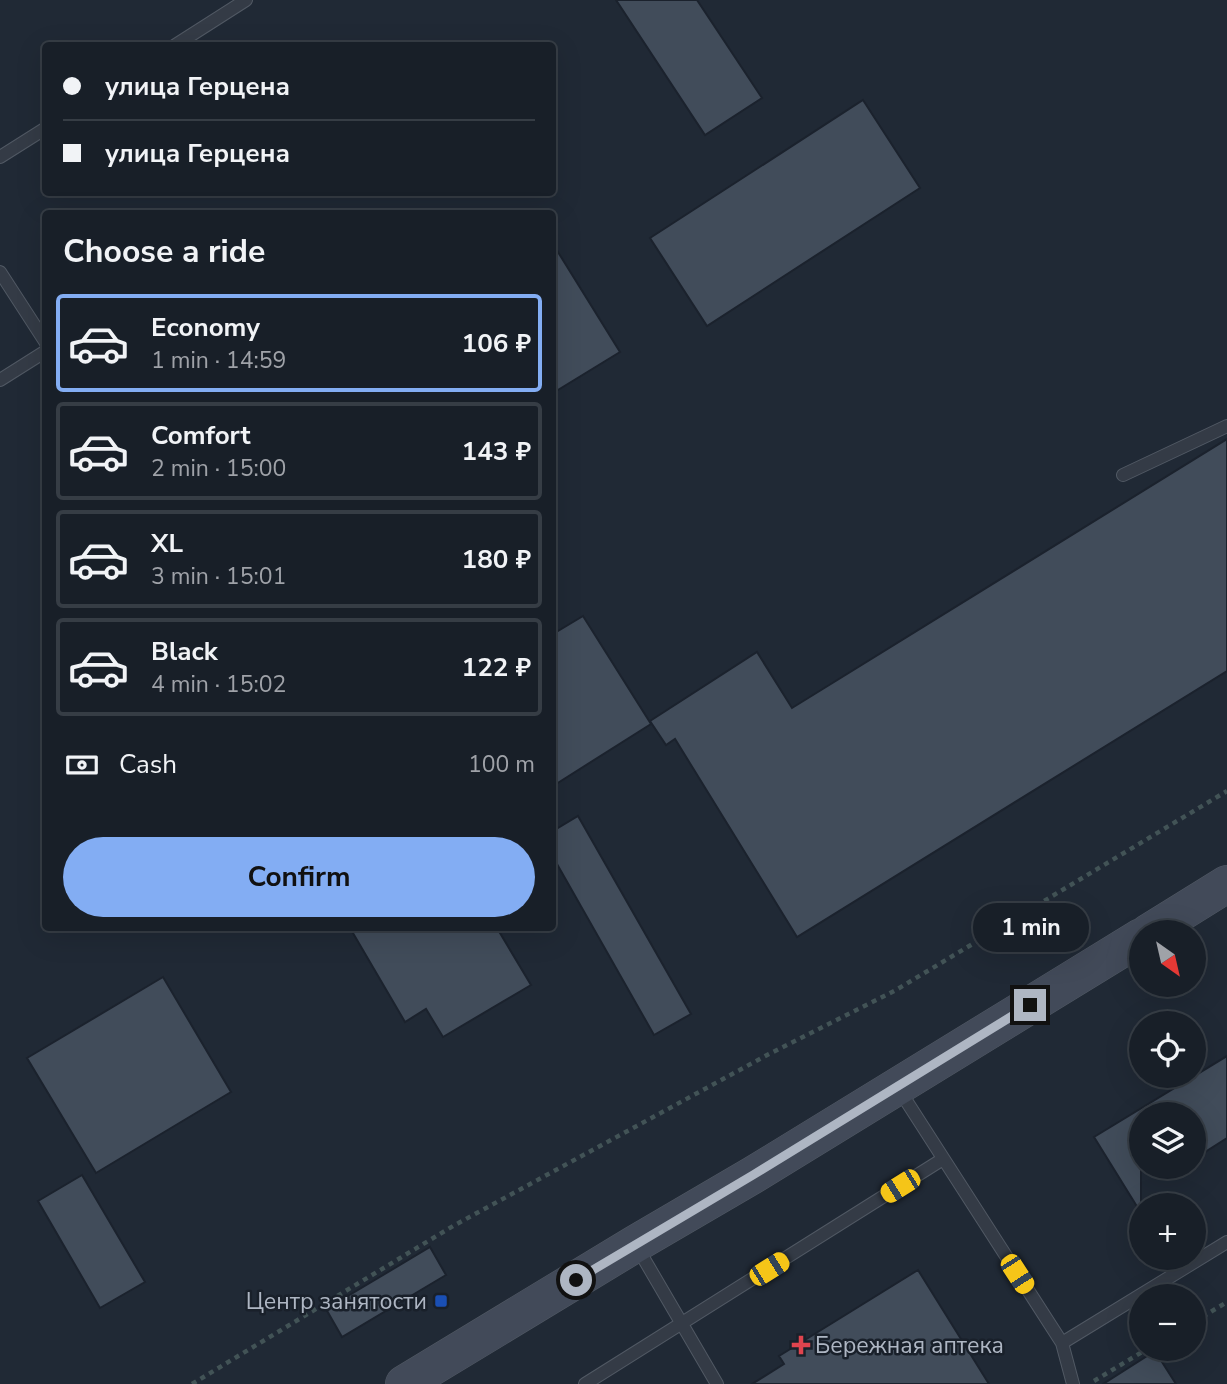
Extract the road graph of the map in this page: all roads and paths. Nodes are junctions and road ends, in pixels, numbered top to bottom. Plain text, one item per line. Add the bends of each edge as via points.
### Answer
1 (246, 0) edge
2 (180, 42) edge
3 (42, 131) edge
4 (0, 157) edge
5 (0, 272) edge
6 (42, 337) edge
7 (42, 354) edge
8 (0, 380) edge
9 (1227, 426) edge
10 (1124, 475) dead end
11 (1227, 791) edge
12 (1227, 884) edge
13 (1169, 920) edge
14 (1129, 944) edge
15 (897, 1087) junction
16 (943, 1159) junction
17 (1227, 1242) edge
18 (635, 1244) junction
19 (1227, 1302) edge
20 (1206, 1315) edge
21 (682, 1324) junction
22 (1062, 1343) junction
23 (1129, 1360) edge
24 (192, 1384) edge
25 (404, 1384) edge
26 (585, 1384) edge
27 (717, 1384) edge
28 (1073, 1384) edge
29 (1089, 1384) edge

1 - 2 lane
3 - 4 lane
5 - 6 lane
7 - 8 lane
9 - 10 lane
11 - 24 path via 896,990 453,1226
12 - 13 main road
14 - 15 main road
15 - 16 lane
15 - 18 main road
16 - 21 lane
16 - 22 lane
17 - 22 lane
18 - 21 lane
18 - 25 main road
19 - 20 path
21 - 26 lane
21 - 27 lane
22 - 28 lane
23 - 29 path

